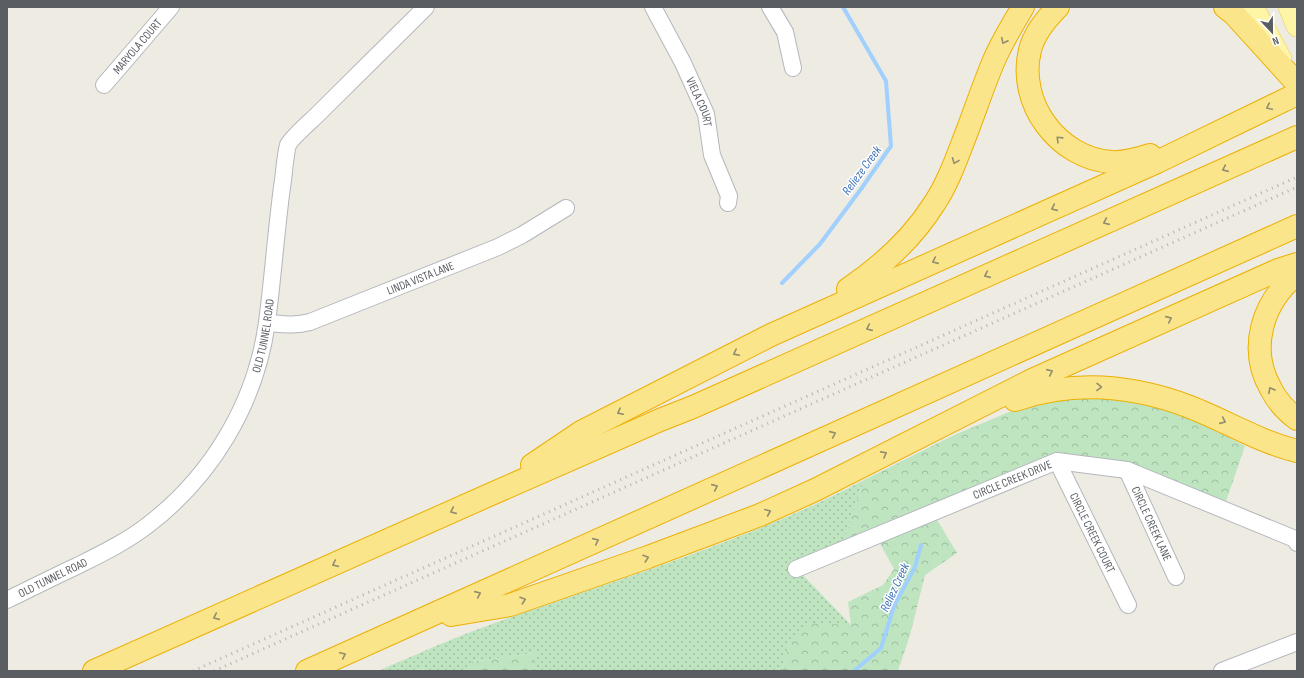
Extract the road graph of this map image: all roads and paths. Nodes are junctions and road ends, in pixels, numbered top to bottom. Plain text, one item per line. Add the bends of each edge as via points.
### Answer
1 (171, 7) edge
2 (426, 7) edge
3 (653, 7) edge
4 (770, 7) edge
5 (1023, 7) edge
6 (1058, 7) edge
7 (1225, 7) edge
8 (1252, 7) edge
9 (1289, 7) edge
10 (1297, 26) edge
11 (793, 68) dead end
12 (104, 85) dead end
13 (1295, 86) edge
14 (1241, 120) junction
15 (1297, 137) edge
16 (728, 203) dead end
17 (566, 208) dead end
18 (1297, 226) edge
19 (1297, 264) edge
20 (1297, 274) edge
21 (267, 323) junction
22 (771, 335) junction
23 (1297, 419) edge
24 (940, 427) junction
25 (1297, 451) edge
26 (1057, 461) junction
27 (1127, 470) junction
28 (489, 495) junction
29 (1297, 543) edge
30 (796, 569) dead end
31 (1176, 578) dead end
32 (7, 600) edge
33 (1128, 605) dead end
34 (416, 621) junction
35 (1297, 642) edge
36 (94, 671) edge
37 (307, 671) edge
38 (1222, 671) edge

1 - 12 street, MARYOLA COURT
2 - 21 street, OLD TUNNEL ROAD via 289,143 275,235
3 - 16 street, VIELA COURT via 706,114 712,155 729,196
4 - 11 street via 785,32
5 -> 22 highway via 995,59 950,174 935,203 915,231 868,276
14 -> 6 highway via 1133,161 1112,162 1092,159 1074,151 1059,140 1045,124 1035,108 1029,89 1027,69 1030,50 1048,16
7 - 13 highway via 1234,14
8 - 13 main road
9 - 10 main road
13 -> 14 highway
14 -> 22 highway via 1157,162
15 -> 28 highway via 693,407
17 - 21 street, LINDA VISTA LANE via 498,247 310,322 295,325
34 -> 18 highway
24 -> 19 highway via 1039,377 1278,270
23 -> 20 highway via 1276,399 1265,379 1259,358 1260,336 1266,314 1279,291
21 - 32 street, OLD TUNNEL ROAD via 255,374 234,424 220,449 186,491 147,526 124,541
22 -> 28 highway via 581,432
24 -> 25 highway via 1031,394 1058,389 1111,387 1162,397
34 -> 24 highway via 510,605 718,531 788,503
26 - 27 street, CIRCLE CREEK DRIVE
26 - 30 street, CIRCLE CREEK DRIVE
26 - 33 street, CIRCLE CREEK COURT
27 - 29 street, CIRCLE CREEK DRIVE via 1296,539
27 - 31 street, CIRCLE CREEK LANE
28 -> 36 highway
37 -> 34 highway
35 - 38 street

